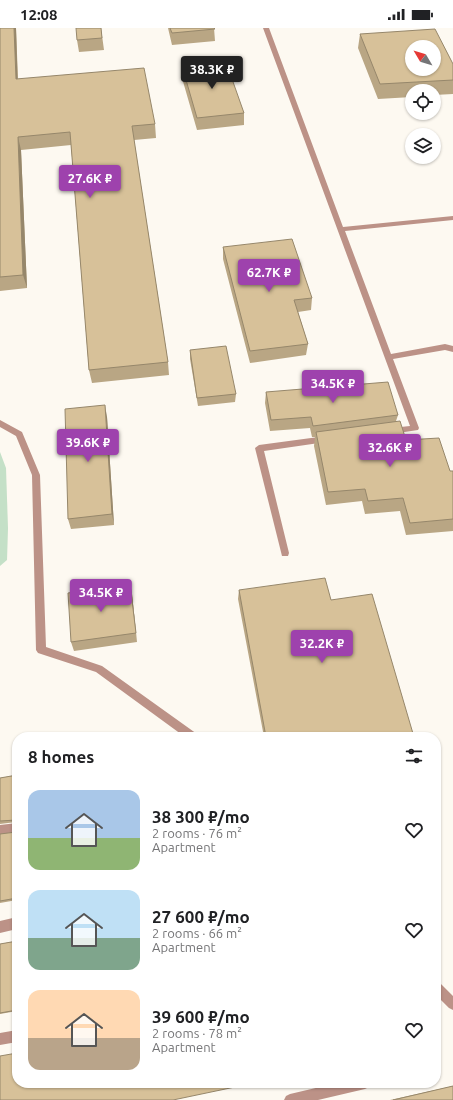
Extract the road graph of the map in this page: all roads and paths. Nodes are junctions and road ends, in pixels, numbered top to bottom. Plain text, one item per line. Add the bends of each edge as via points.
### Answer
1 (266, 28) edge
2 (453, 218) edge
3 (341, 229) junction
4 (453, 349) edge
5 (388, 357) junction
6 (0, 423) edge
7 (384, 432) edge
8 (337, 438) edge
9 (284, 553) dead end
10 (186, 732) edge
11 (12, 829) edge
12 (0, 830) edge
13 (12, 924) edge
14 (0, 927) edge
15 (441, 992) edge
16 (453, 1004) edge
17 (12, 1037) edge
18 (0, 1039) edge
19 (343, 1088) edge
20 (290, 1100) edge

1 - 3 lane
2 - 3 lane
3 - 5 lane
4 - 5 lane via 445,347
5 - 7 lane via 415,428
6 - 10 lane via 19,434 36,475 41,650 99,669
8 - 9 lane via 259,448
11 - 12 lane
13 - 14 lane
15 - 16 lane
17 - 18 lane
19 - 20 lane

